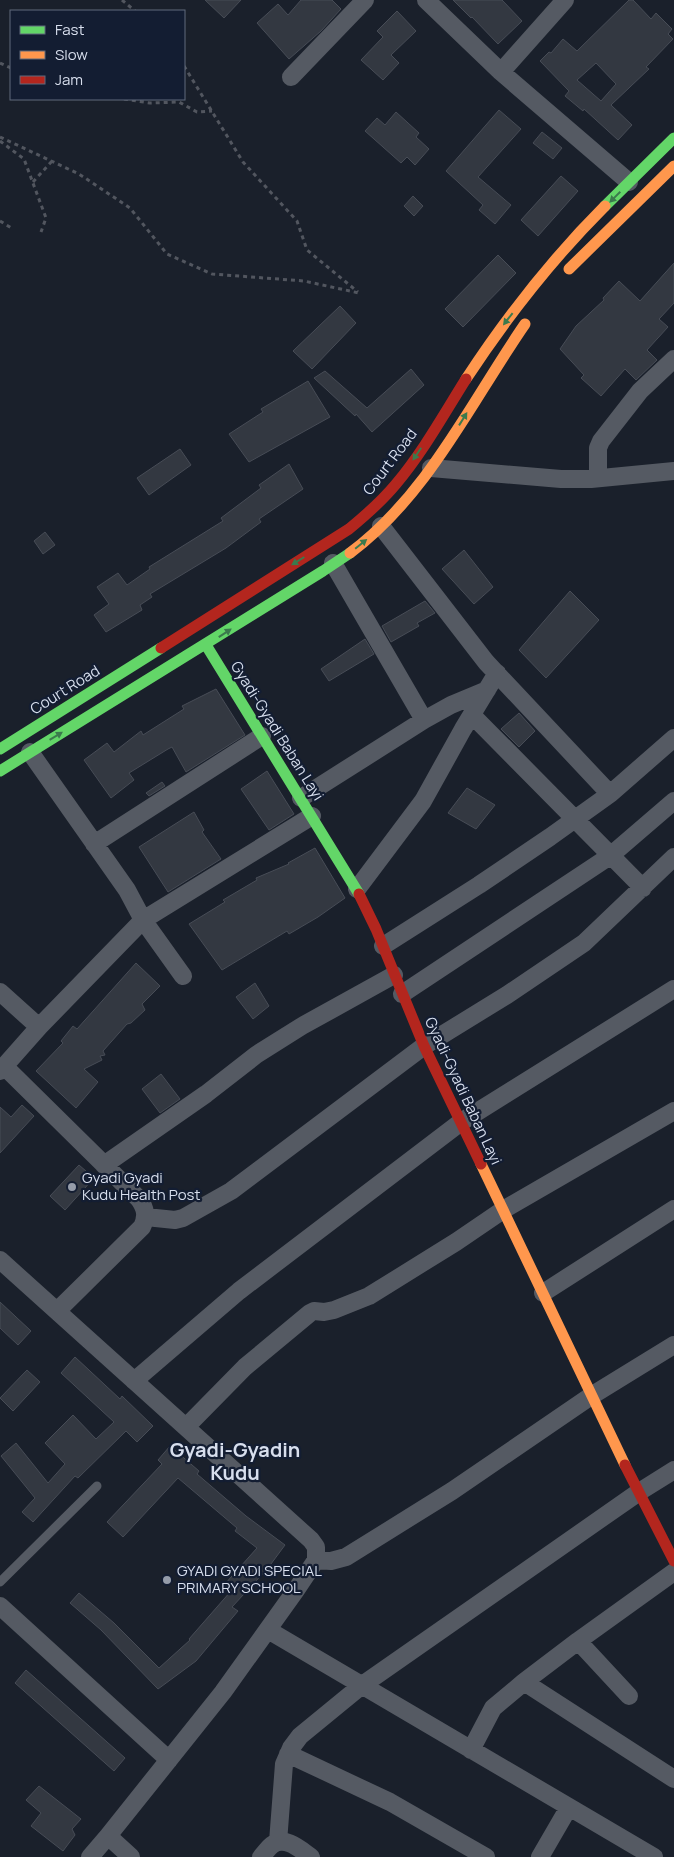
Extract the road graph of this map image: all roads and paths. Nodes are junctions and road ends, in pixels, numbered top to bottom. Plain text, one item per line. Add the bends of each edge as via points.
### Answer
1 (122, 0) edge
2 (366, 0) edge
3 (426, 0) edge
4 (565, 0) edge
5 (134, 10) edge
6 (0, 57) edge
7 (0, 64) edge
8 (185, 68) edge
9 (501, 72) junction
10 (290, 77) dead end
11 (130, 100) edge
12 (212, 111) junction
13 (0, 137) edge
14 (674, 138) edge
15 (0, 141) edge
16 (52, 161) junction
17 (674, 166) edge
18 (33, 182) junction
19 (629, 182) junction
20 (0, 221) edge
21 (13, 229) dead end
22 (41, 232) dead end
23 (560, 280) dead end
24 (532, 314) dead end
25 (674, 359) edge
26 (431, 468) junction
27 (674, 471) edge
28 (598, 478) junction
29 (381, 526) junction
30 (333, 563) junction
31 (206, 645) junction
32 (497, 674) junction
33 (487, 690) junction
34 (472, 715) junction
35 (424, 720) junction
36 (262, 736) junction
37 (674, 738) edge
38 (0, 749) edge
39 (30, 752) junction
40 (0, 771) edge
41 (610, 794) junction
42 (301, 798) junction
43 (674, 801) edge
44 (312, 816) junction
45 (576, 818) junction
46 (94, 844) junction
47 (610, 856) junction
48 (674, 857) edge
49 (643, 888) junction
50 (357, 889) junction
51 (143, 920) junction
52 (383, 946) junction
53 (394, 975) junction
54 (183, 976) dead end
55 (674, 989) edge
56 (0, 992) edge
57 (402, 994) junction
58 (39, 1027) junction
59 (424, 1046) junction
60 (2, 1068) edge
61 (674, 1111) edge
62 (461, 1122) junction
63 (104, 1165) junction
64 (674, 1209) edge
65 (503, 1210) junction
66 (146, 1217) junction
67 (0, 1260) edge
68 (542, 1293) junction
69 (57, 1311) junction
70 (674, 1345) edge
71 (134, 1381) junction
72 (592, 1396) junction
73 (186, 1427) junction
74 (674, 1470) edge
75 (97, 1486) dead end
76 (639, 1492) junction
77 (316, 1560) junction
78 (674, 1561) edge
79 (674, 1572) edge
80 (0, 1582) edge
81 (0, 1606) edge
82 (268, 1630) junction
83 (578, 1641) junction
84 (524, 1682) junction
85 (361, 1686) junction
86 (629, 1696) dead end
87 (471, 1750) junction
88 (288, 1754) junction
89 (169, 1760) junction
90 (674, 1779) edge
91 (569, 1807) junction
92 (108, 1836) junction
93 (278, 1842) junction
94 (90, 1857) edge
95 (131, 1857) edge
96 (262, 1857) edge
97 (311, 1857) edge
98 (486, 1857) edge
99 (540, 1857) edge
100 (654, 1857) edge

1 - 5 path
2 - 10 street
3 - 9 street
4 - 9 street
6 - 7 path
8 - 12 path
9 - 19 street
11 - 12 path via 179,102 197,112
12 - 16 path via 243,162 297,221 307,250 359,293 304,281 212,274 167,254 130,208 80,174
13 - 16 path
14 - 19 main road, Court Road
15 - 18 path via 24,159
16 - 18 path
17 - 23 main road
18 - 22 path via 46,218
19 -> 38 main road, Court Road via 582,229 487,347 417,455 376,506 349,529
20 - 21 path
26 -> 24 main road
25 - 28 street via 640,391 600,441
26 - 28 street via 562,479
26 - 29 main road
27 - 28 street
30 -> 29 main road
29 - 32 street
31 -> 30 main road
30 - 35 street
31 - 36 main road, Gyadi-Gyadi Baban Layi
39 -> 31 main road
32 - 33 street
32 - 41 street
33 - 34 street
33 - 35 street
34 - 45 street
34 - 50 street via 423,801
35 - 42 street
36 - 42 main road, Gyadi-Gyadi Baban Layi
36 - 46 street
37 - 41 street
39 - 40 main road
39 - 46 street
41 - 45 street
42 - 44 main road, Gyadi-Gyadi Baban Layi
43 - 47 street
44 - 50 main road, Gyadi-Gyadi Baban Layi
44 - 51 street
45 - 47 street
45 - 52 street
46 - 51 street via 127,890
47 - 49 street
47 - 57 street
48 - 49 street
49 - 59 street via 584,943
50 - 52 main road, Gyadi-Gyadi Baban Layi
51 - 54 street
51 - 58 street
52 - 53 main road, Gyadi-Gyadi Baban Layi
53 - 57 main road, Gyadi-Gyadi Baban Layi
53 - 63 street via 309,1021 256,1055
55 - 62 street
56 - 58 street
57 - 59 main road, Gyadi-Gyadi Baban Layi
58 - 60 street
59 - 62 main road, Gyadi-Gyadi Baban Layi
59 - 66 street via 230,1191 183,1218
60 - 63 street
61 - 65 street
62 - 65 main road, Gyadi-Gyadi Baban Layi
62 - 71 street via 239,1291
63 - 66 street via 139,1200
64 - 68 street
65 - 68 main road, Gyadi-Gyadi Baban Layi
65 - 73 street via 369,1296 334,1310 310,1313 245,1367
66 - 69 street via 142,1227
67 - 69 street
68 - 72 main road, Gyadi-Gyadi Baban Layi
69 - 71 street
70 - 72 street
71 - 73 street
72 - 76 main road, Gyadi-Gyadi Baban Layi
72 - 77 street via 452,1491 346,1556 331,1561
73 - 77 street via 311,1540 316,1547
74 - 76 street
75 - 80 lane
76 - 78 main road, Gyadi-Gyadi Baban Layi
76 - 85 street
77 - 82 street
79 - 83 street
81 - 89 street
82 - 85 street
82 - 89 street
83 - 84 street
83 - 86 street
84 - 87 street via 489,1713
84 - 90 street
85 - 87 street
85 - 88 street via 300,1736
87 - 91 street
88 - 93 street via 284,1764
88 - 98 street via 390,1802
89 - 92 street
91 - 99 street
91 - 100 street
92 - 94 street
92 - 95 street
93 - 96 street
93 - 97 street via 287,1842

